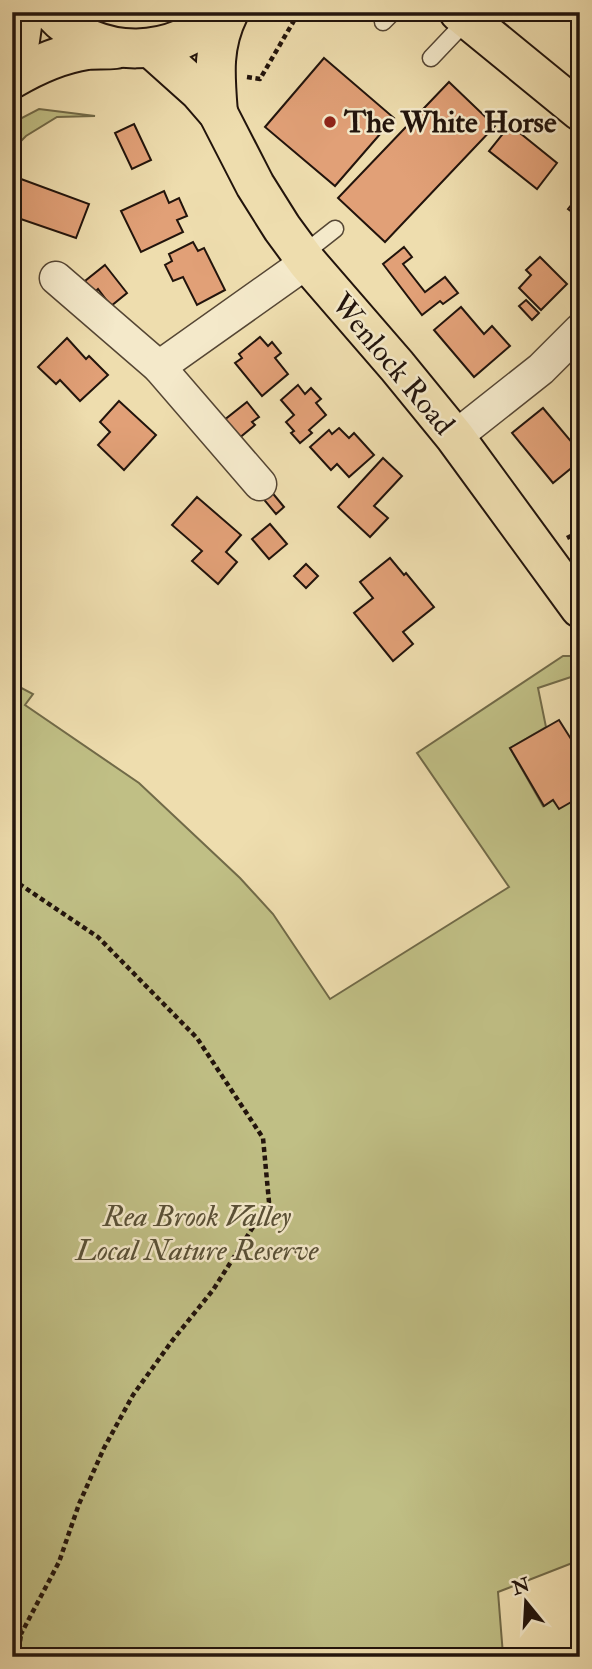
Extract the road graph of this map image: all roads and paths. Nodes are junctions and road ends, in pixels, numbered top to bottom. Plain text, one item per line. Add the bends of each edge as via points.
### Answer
1 (24, 12) edge
2 (52, 12) edge
3 (222, 12) edge
4 (229, 12) edge
5 (299, 12) edge
6 (463, 16) edge
7 (140, 49) junction
8 (431, 58) dead end
9 (12, 61) edge
10 (241, 76) dead end
11 (12, 79) edge
12 (580, 111) edge
13 (218, 113) junction
14 (335, 229) dead end
15 (304, 259) junction
16 (56, 278) dead end
17 (580, 331) edge
18 (159, 367) junction
19 (455, 437) junction
20 (260, 484) dead end
21 (580, 608) edge
22 (12, 879) edge
23 (12, 1586) edge
24 (21, 1634) junction
25 (18, 1657) edge

1 - 9 main road
2 - 7 main road via 92,41
3 - 7 main road via 209,26 171,44
4 - 13 main road, Wenlock Road via 216,53
5 - 10 path via 260,79
6 - 8 lane
6 - 12 main road
7 - 11 main road via 87,50
7 - 13 main road, Wenlock Road via 199,91
13 - 15 main road, Wenlock Road via 255,185
14 - 15 lane
15 - 18 street
15 - 19 main road, Wenlock Road
16 - 18 street
17 - 19 street via 541,369
18 - 20 street
19 - 21 main road, Wenlock Road
22 - 24 path via 98,937 197,1038 263,1138 269,1202 213,1290 133,1395 79,1504 59,1562
23 - 24 path
24 - 25 path

